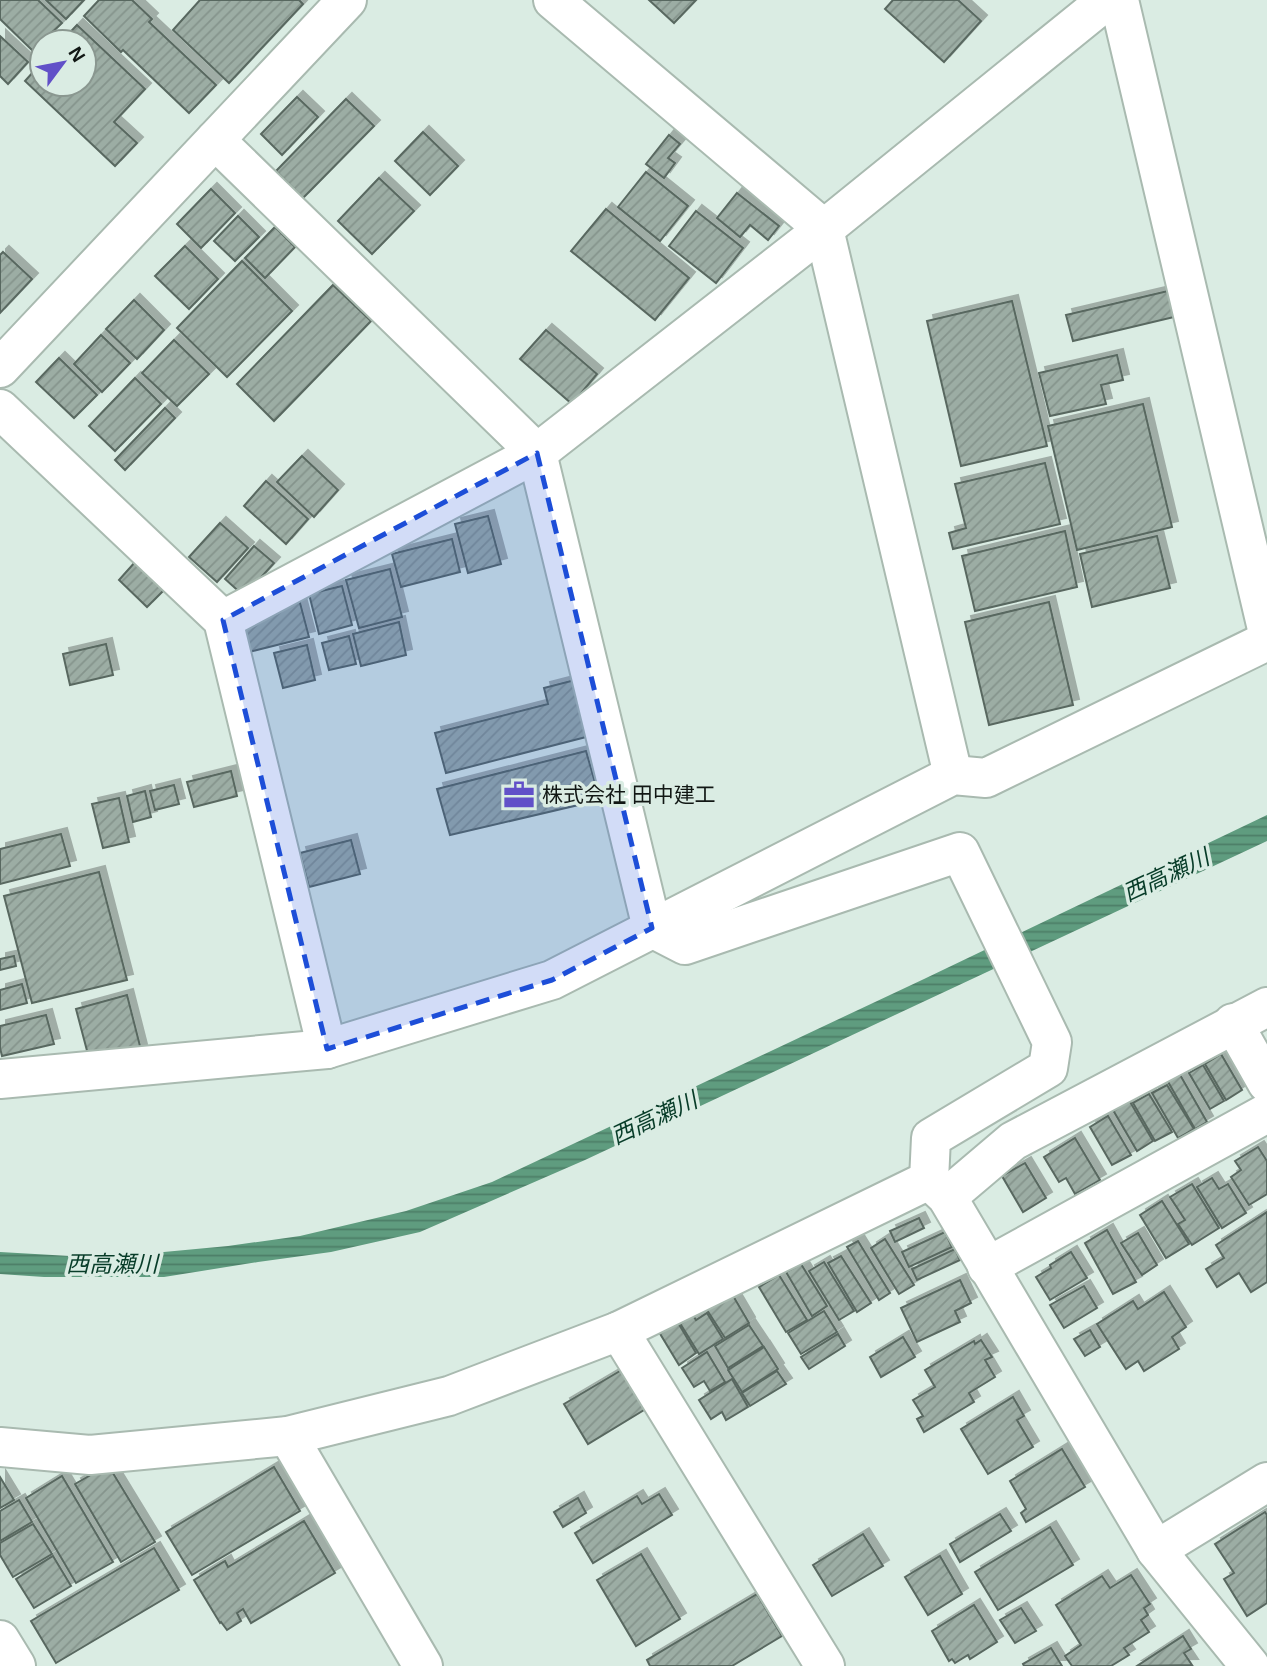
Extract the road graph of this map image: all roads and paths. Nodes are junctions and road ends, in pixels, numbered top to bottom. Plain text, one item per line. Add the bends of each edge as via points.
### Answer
1 (348, 0) edge
2 (553, 0) edge
3 (1107, 0) edge
4 (1119, 0) edge
5 (215, 140) junction
6 (824, 229) junction
7 (0, 368) edge
8 (0, 408) edge
9 (537, 453) junction
10 (223, 620) junction
11 (1267, 629) edge
12 (1267, 641) edge
13 (953, 775) junction
14 (652, 928) junction
15 (1267, 1007) edge
16 (1233, 1023) junction
17 (327, 1049) junction
18 (0, 1079) edge
19 (1267, 1083) edge
20 (1267, 1113) edge
21 (938, 1188) junction
22 (987, 1267) junction
23 (618, 1331) junction
24 (288, 1436) junction
25 (0, 1447) edge
26 (1267, 1482) edge
27 (1156, 1550) junction
28 (0, 1640) edge
29 (16, 1666) edge
30 (423, 1666) edge
31 (825, 1666) edge
32 (1250, 1666) edge

1 - 5 street
2 - 6 street
3 - 6 street
4 - 11 street
5 - 7 street
5 - 9 street
6 - 9 street
6 - 13 street
8 - 10 street
9 - 10 street
9 - 14 street
10 - 17 street
12 - 13 street via 986,778
13 - 14 street
14 - 17 street via 552,980
14 - 21 street via 685,945 960,852 1052,1042 1048,1068 931,1138
15 - 16 street
16 - 19 street
16 - 21 street via 1013,1141
17 - 18 street
20 - 22 street
21 - 22 street
21 - 23 street
22 - 27 street
23 - 24 street via 449,1396
23 - 31 street
24 - 25 street via 90,1455
24 - 30 street
26 - 27 street
27 - 32 street
28 - 29 street

